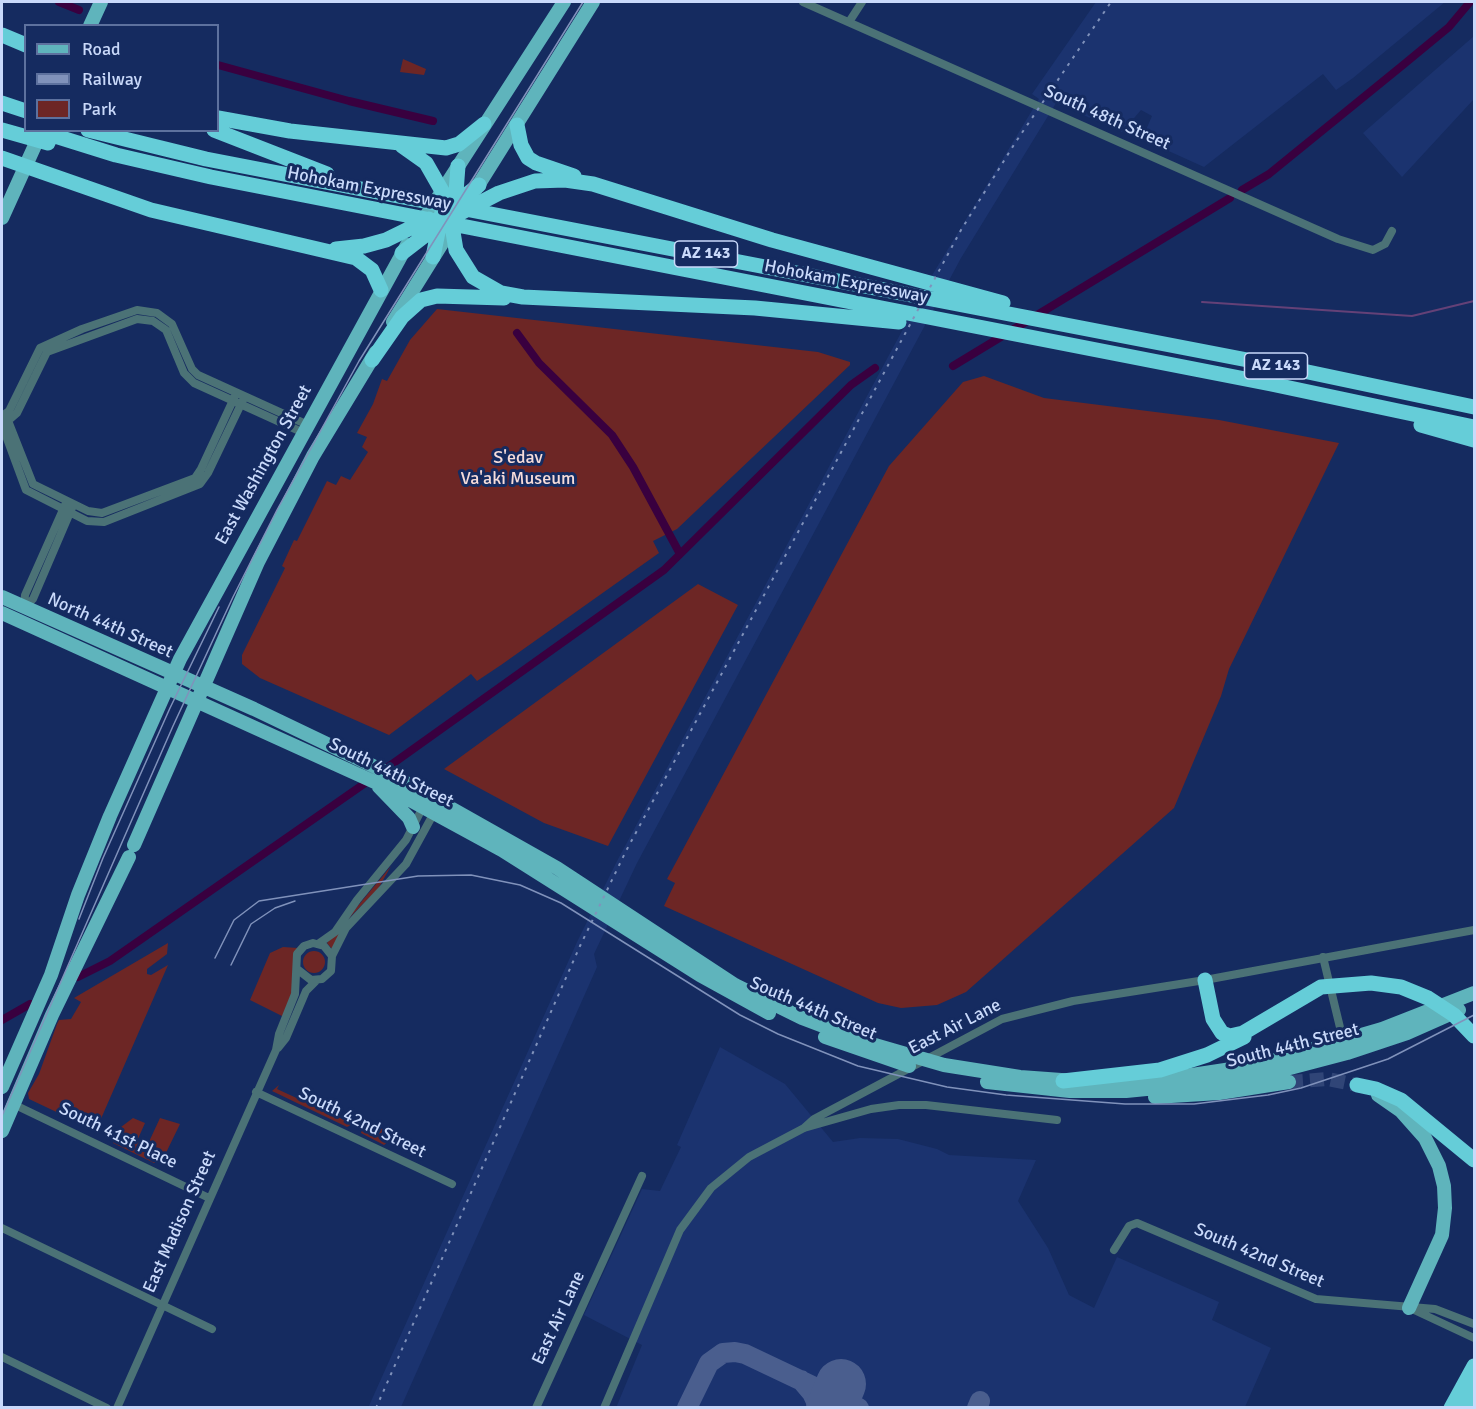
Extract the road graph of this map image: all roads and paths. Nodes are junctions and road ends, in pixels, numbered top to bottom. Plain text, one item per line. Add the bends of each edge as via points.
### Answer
1 (564, 2) edge
2 (593, 2) edge
3 (803, 2) edge
4 (861, 2) edge
5 (99, 5) edge
6 (849, 22) junction
7 (91, 24) edge
8 (2, 35) edge
9 (24, 44) edge
10 (2, 102) edge
11 (219, 118) edge
12 (13, 121) edge
13 (484, 124) junction
14 (517, 125) junction
15 (39, 132) edge
16 (41, 132) edge
17 (41, 132) edge
18 (96, 132) edge
19 (219, 132) edge
20 (394, 143) junction
21 (70, 145) junction
22 (2, 158) edge
23 (458, 166) junction
24 (593, 184) junction
25 (479, 185) joint
26 (442, 191) junction
27 (399, 194) junction
28 (451, 216) junction
29 (2, 219) edge
30 (422, 223) junction
31 (1392, 231) dead end
32 (315, 248) junction
33 (402, 253) junction
34 (433, 257) joint
35 (381, 290) junction
36 (523, 297) junction
37 (889, 315) junction
38 (1077, 327) junction
39 (372, 360) junction
40 (1271, 384) junction
41 (238, 399) junction
42 (1474, 407) edge
43 (4, 422) edge
44 (1474, 427) edge
45 (306, 429) junction
46 (1474, 440) edge
47 (68, 507) junction
48 (2, 597) edge
49 (2, 613) edge
50 (21, 614) junction
51 (173, 674) junction
52 (203, 687) junction
53 (167, 688) junction
54 (197, 702) junction
55 (378, 785) junction
56 (432, 803) junction
57 (413, 826) junction
58 (1474, 930) edge
59 (318, 944) junction
60 (332, 956) junction
61 (1323, 957) junction
62 (297, 969) junction
63 (317, 980) junction
64 (1205, 980) junction
65 (1344, 984) junction
66 (1474, 993) edge
67 (1474, 1003) edge
68 (1433, 1016) junction
69 (1474, 1036) edge
70 (1345, 1047) junction
71 (276, 1050) junction
72 (1289, 1082) tunnel mouth
73 (1357, 1085) joint
74 (1066, 1086) junction
75 (2, 1087) edge
76 (256, 1092) junction
77 (13, 1104) junction
78 (1057, 1120) dead end
79 (804, 1128) junction
80 (2, 1131) edge
81 (1474, 1160) edge
82 (642, 1176) dead end
83 (452, 1184) dead end
84 (209, 1198) junction
85 (2, 1228) edge
86 (1114, 1250) dead end
87 (160, 1306) junction
88 (1409, 1308) junction
89 (1474, 1324) edge
90 (212, 1329) dead end
91 (1473, 1337) edge
92 (2, 1357) edge
93 (1474, 1366) edge
94 (1474, 1386) edge
95 (107, 1407) edge
96 (117, 1407) edge
97 (536, 1407) edge
98 (604, 1407) edge
99 (1451, 1407) edge
100 (1465, 1407) edge

1 - 13 main road, East Washington Street
2 - 14 main road
3 - 6 street, South 48th Street
4 - 6 street
5 - 7 main road
6 - 31 street, South 48th Street via 1338,239 1373,250 1384,244
8 - 9 highway
10 - 12 highway
11 - 20 highway
13 - 20 highway via 450,148
13 - 23 main road, East Washington Street
14 - 24 highway via 523,150 532,161
14 - 25 main road
15 - 21 highway
16 - 21 highway
17 - 29 main road
18 - 27 highway, Hohokam Expressway / AZ 143 via 206,159
19 - 27 highway via 306,167
20 - 26 highway via 421,158 435,174
21 - 37 highway, Hohokam Expressway / AZ 143
22 - 32 highway via 173,216
23 - 26 main road, East Washington Street
23 - 28 highway
24 - 28 highway via 565,180 535,182 499,193
24 - 38 highway via 761,237
25 - 28 highway
26 - 28 highway
26 - 30 main road, East Washington Street
27 - 38 highway, Hohokam Expressway / AZ 143
28 - 30 highway
28 - 33 highway
28 - 34 highway
28 - 36 highway via 456,250 473,277 493,291
30 - 32 highway via 364,246
30 - 33 main road, East Washington Street
32 - 35 highway via 364,262
33 - 35 main road, East Washington Street
34 - 39 main road
35 - 45 main road, East Washington Street
36 - 37 highway
36 - 39 highway via 437,296 421,300 402,317
37 - 40 highway, Hohokam Expressway / AZ 143
38 - 42 highway, Hohokam Expressway / AZ 143
39 - 52 main road via 313,456 270,538
40 - 44 highway, Hohokam Expressway / AZ 143
40 - 46 highway via 1330,404
41 - 43 street via 195,372 177,330 167,320 157,313 137,310 40,348
41 - 45 street
41 - 47 street via 200,484 104,522 87,520
43 - 47 street via 33,484
45 - 51 main road, East Washington Street via 214,592
47 - 50 street via 33,599
48 - 50 main road, North 44th Street
49 - 50 main road, North 44th Street
50 - 51 main road, North 44th Street
50 - 53 main road, North 44th Street
51 - 52 main road, North 44th Street
51 - 53 main road, East Washington Street
52 - 54 main road
52 - 56 main road, South 44th Street via 394,776
53 - 54 main road, North 44th Street
53 - 75 main road, East Washington Street via 82,885 51,975
54 - 55 main road, South 44th Street
54 - 77 main road
55 - 56 main road, South 44th Street
55 - 57 main road
56 - 57 street
56 - 60 street via 406,864 346,928
56 - 74 main road, South 44th Street via 557,868 735,985 802,1018 868,1043 945,1065
57 - 59 street via 335,932
58 - 61 street, East Air Lane
59 - 60 street
59 - 62 street via 300,950
60 - 63 street via 331,971
61 - 64 street, East Air Lane
61 - 70 street
62 - 63 street via 305,978
62 - 71 street, East Madison Street via 295,993
63 - 71 street, East Madison Street via 306,991 286,1038
64 - 65 highway via 1213,1019 1222,1033 1234,1036 1308,992
64 - 79 street, East Air Lane via 1074,1000 1002,1019 814,1119
65 - 69 highway via 1382,984 1420,994 1446,1008
65 - 74 highway via 1310,996 1236,1042 1191,1061
66 - 68 main road, South 44th Street
67 - 68 main road, South 44th Street
68 - 70 main road, South 44th Street
70 - 74 main road, South 44th Street via 1200,1075
71 - 76 street, East Madison Street
72 - 74 main road via 1174,1098
73 - 81 highway via 1401,1100
73 - 88 main road via 1408,1117 1430,1146 1441,1175 1445,1196 1443,1230
76 - 83 street, South 42nd Street
76 - 84 street, East Madison Street
77 - 80 main road
77 - 84 street, South 41st Place
78 - 79 street, East Air Lane via 926,1105 871,1109
79 - 98 street, East Air Lane via 742,1162 694,1207 652,1291
82 - 97 street, East Air Lane
84 - 87 street, East Madison Street
85 - 87 street
86 - 88 street, South 42nd Street via 1129,1226 1137,1223 1316,1299
87 - 90 street
87 - 96 street, East Madison Street
88 - 89 street, South 42nd Street via 1435,1309
88 - 91 street, South 42nd Street
92 - 95 street
93 - 99 highway
94 - 100 highway

